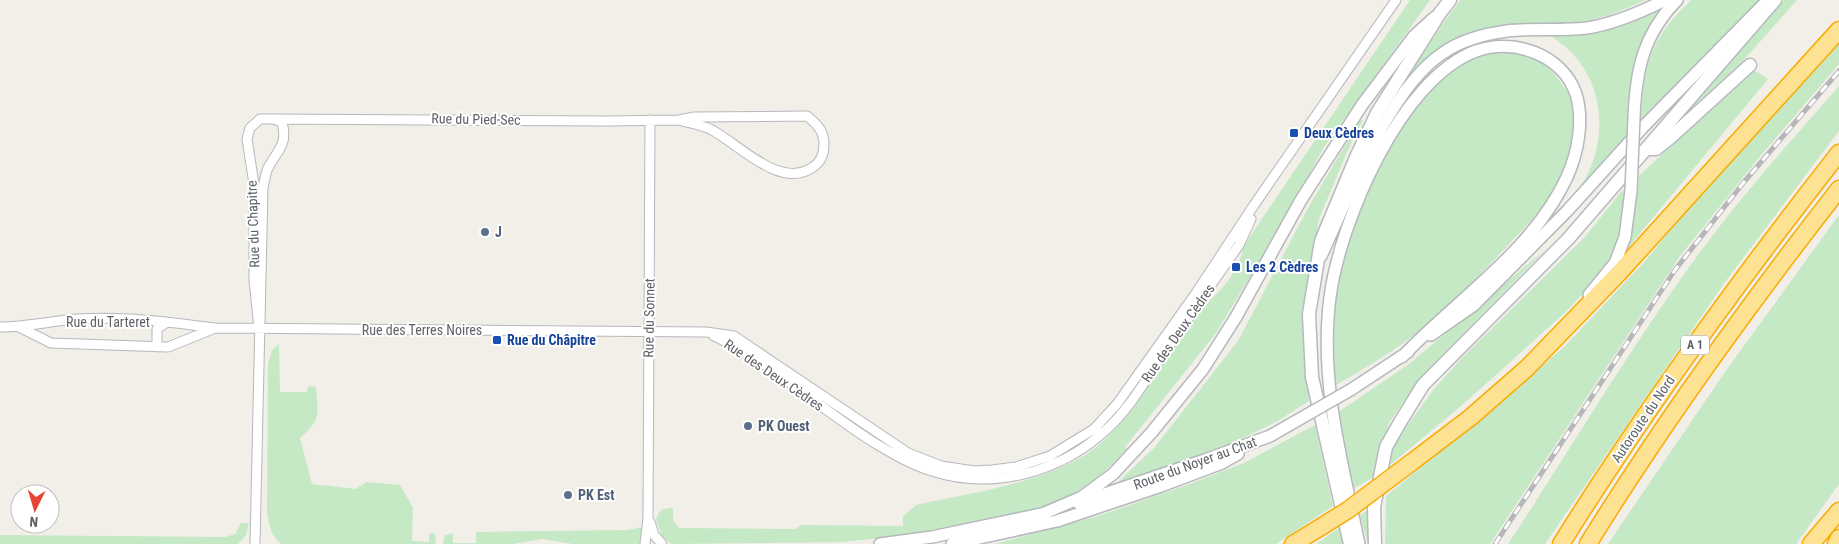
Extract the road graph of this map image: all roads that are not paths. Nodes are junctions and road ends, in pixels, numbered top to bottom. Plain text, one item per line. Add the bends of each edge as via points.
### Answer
1 (1396, 0) edge
2 (1450, 0) edge
3 (1665, 0) edge
4 (1677, 0) edge
5 (1768, 0) edge
6 (1775, 0) edge
7 (1440, 13) junction
8 (1839, 30) edge
9 (1750, 65) dead end
10 (274, 119) junction
11 (650, 120) junction
12 (679, 120) junction
13 (1646, 150) junction
14 (1839, 153) edge
15 (1839, 189) edge
16 (1318, 263) junction
17 (1571, 320) junction
18 (167, 322) junction
19 (0, 327) edge
20 (18, 327) junction
21 (215, 328) junction
22 (259, 329) junction
23 (649, 332) junction
24 (706, 332) joint
25 (157, 346) junction
26 (1402, 356) junction
27 (1270, 436) junction
28 (1839, 511) edge
29 (1040, 515) junction
30 (648, 516) junction
31 (1839, 538) edge
32 (255, 544) edge
33 (645, 544) edge
34 (662, 544) edge
35 (880, 544) edge
36 (952, 544) edge
37 (1293, 544) edge
38 (1350, 544) edge
39 (1359, 544) edge
40 (1375, 544) edge
41 (1561, 544) edge
42 (1588, 544) edge
43 (1811, 544) edge
44 (1836, 544) edge

1 - 24 street, Rue des Deux Cèdres via 1192,298 1103,420 1066,448 1016,467 974,471 941,466 889,442 734,336
2 - 7 main road
3 - 16 street via 1598,25 1488,34 1442,53 1419,74 1380,130
4 - 17 street, bridge via 1666,11 1640,59 1625,237 1614,263
5 - 26 street via 1474,305
6 - 13 main road
7 - 16 main road via 1369,130 1322,241
7 - 29 street via 1414,36 1362,104 1301,200 1203,369 1113,474 1082,497
8 - 17 highway via 1618,274
9 - 13 main road via 1656,150
10 - 11 street, Rue du Pied-Sec
10 - 22 street, Rue du Chapitre via 282,122 286,135 267,170 263,187 263,282
10 - 22 street, Rue du Chapitre via 260,119 250,128 247,139 254,184 254,280
11 - 12 street, Rue du Pied-Sec
11 - 23 street, Rue du Sonnet
12 - 12 street via 710,129 774,170 789,175 804,174 816,165 824,152 824,137 807,116 694,116
13 - 40 main road via 1568,239 1448,359 1414,398 1392,435 1381,466 1374,507
14 - 41 highway, Autoroute du Nord / A 1 via 1759,254 1666,385
15 - 42 highway, Autoroute du Nord / A 1 via 1761,290
16 - 38 main road via 1309,314 1312,377
17 - 37 highway, bridge via 1527,368 1471,417 1348,510
18 - 20 street, Rue du Tarteret via 78,319
18 - 21 street, Rue du Tarteret
18 - 25 street, Rue du Tarteret via 157,329
19 - 20 street, Rue du Tarteret
20 - 25 street, Rue du Tarteret via 51,343
21 - 22 street, Rue du Tarteret
21 - 25 street, Rue du Tarteret via 168,347
22 - 23 street, Rue des Terres Noires
22 - 32 street, Rue du Chapitre
23 - 24 street, Rue des Terres Noires
23 - 30 street, Rue du Sonnet
26 - 27 street, bridge
26 - 39 street via 1511,254 1552,203 1566,178 1578,138 1579,112 1575,93 1556,66 1526,48 1495,47 1476,51 1436,76 1404,114 1377,159 1350,219 1330,296 1327,373 1332,416
27 - 29 street, Route du Noyer au Chat
27 - 36 street, Route du Noyer au Chat via 1222,463 1153,489 1057,521
28 - 43 highway
29 - 35 street, Route du Noyer au Chat via 932,538
30 - 33 street, Rue du Sonnet
30 - 34 street, Rue du Sonnet via 654,535
31 - 44 highway

